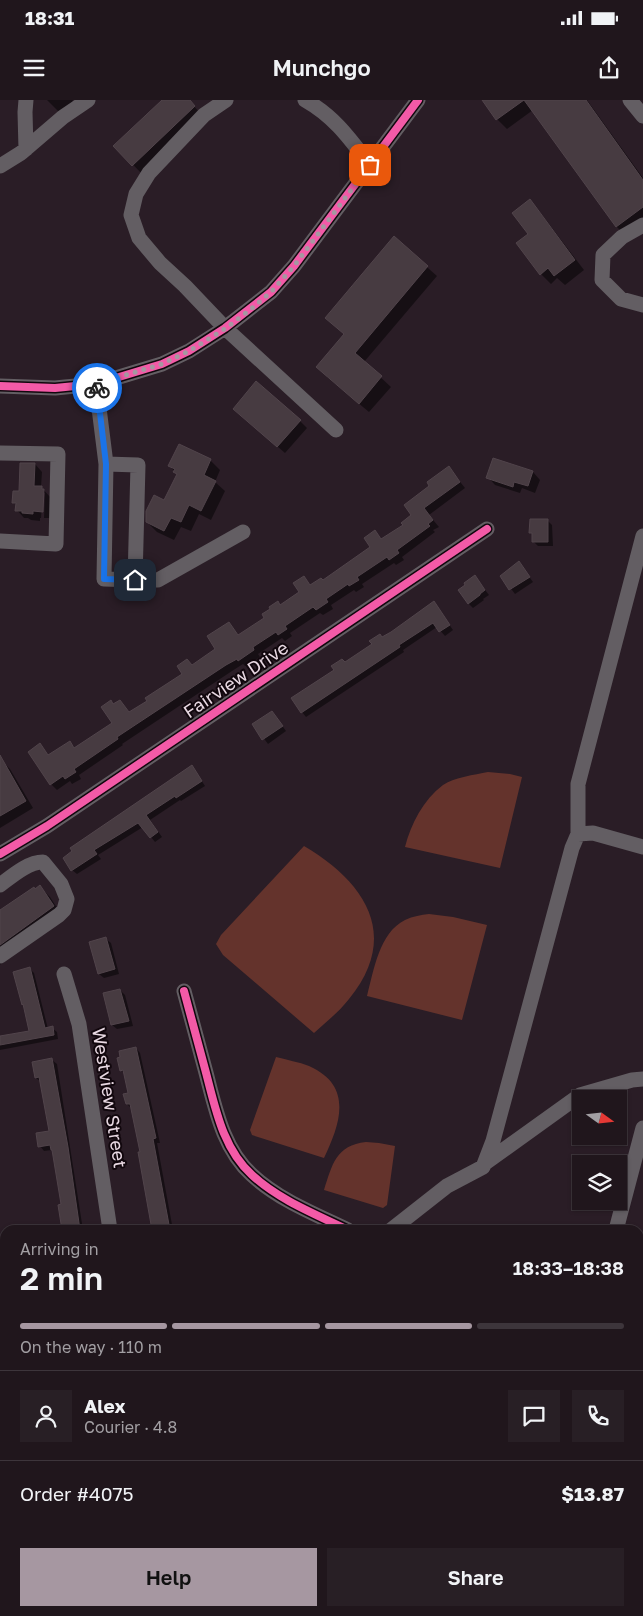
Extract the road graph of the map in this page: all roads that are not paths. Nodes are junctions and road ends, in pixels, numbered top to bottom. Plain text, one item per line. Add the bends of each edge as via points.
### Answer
1 (26, 100) edge
2 (88, 100) edge
3 (226, 100) edge
4 (306, 100) edge
5 (418, 100) edge
6 (630, 100) edge
7 (643, 116) edge
8 (26, 148) junction
9 (370, 165) junction
10 (0, 166) edge
11 (643, 225) edge
12 (643, 305) edge
13 (226, 328) junction
14 (96, 384) junction
15 (0, 386) edge
16 (336, 430) dead end
17 (0, 453) edge
18 (106, 464) junction
19 (486, 529) dead end
20 (243, 532) dead end
21 (643, 536) edge
22 (0, 541) edge
23 (135, 580) junction
24 (578, 834) junction
25 (643, 847) edge
26 (0, 854) edge
27 (14, 875) junction
28 (0, 885) edge
29 (0, 956) edge
30 (64, 974) dead end
31 (184, 991) dead end
32 (643, 1079) edge
33 (643, 1128) edge
34 (639, 1157) edge
35 (484, 1164) junction
36 (109, 1225) edge
37 (337, 1225) edge
38 (397, 1225) edge
39 (618, 1225) edge

1 - 8 street
2 - 8 street
3 - 13 street via 204,115 150,173 136,194 131,214 138,238
4 - 9 street via 338,124
5 - 9 street
6 - 7 street
8 - 10 street
9 - 13 street via 289,272 271,292
11 - 12 street via 622,237 603,255 602,280 622,299
13 - 14 street via 162,364
13 - 16 street
14 - 15 street via 55,388
14 - 18 street
17 - 22 street via 58,454 56,544
18 - 23 street via 104,579
18 - 23 street via 138,465
19 - 26 street, Fairview Drive via 47,826
20 - 23 street via 158,580
21 - 24 street via 578,784
24 - 25 street via 594,833
24 - 35 street via 493,1142
26 - 27 street
27 - 28 street
27 - 29 street via 43,862 61,884 67,899 59,915
30 - 36 street, Westview Street via 80,1024
31 - 37 street via 217,1114 230,1146 251,1174 278,1195
32 - 35 street via 580,1096
33 - 34 street
34 - 39 street
35 - 38 street via 447,1186

